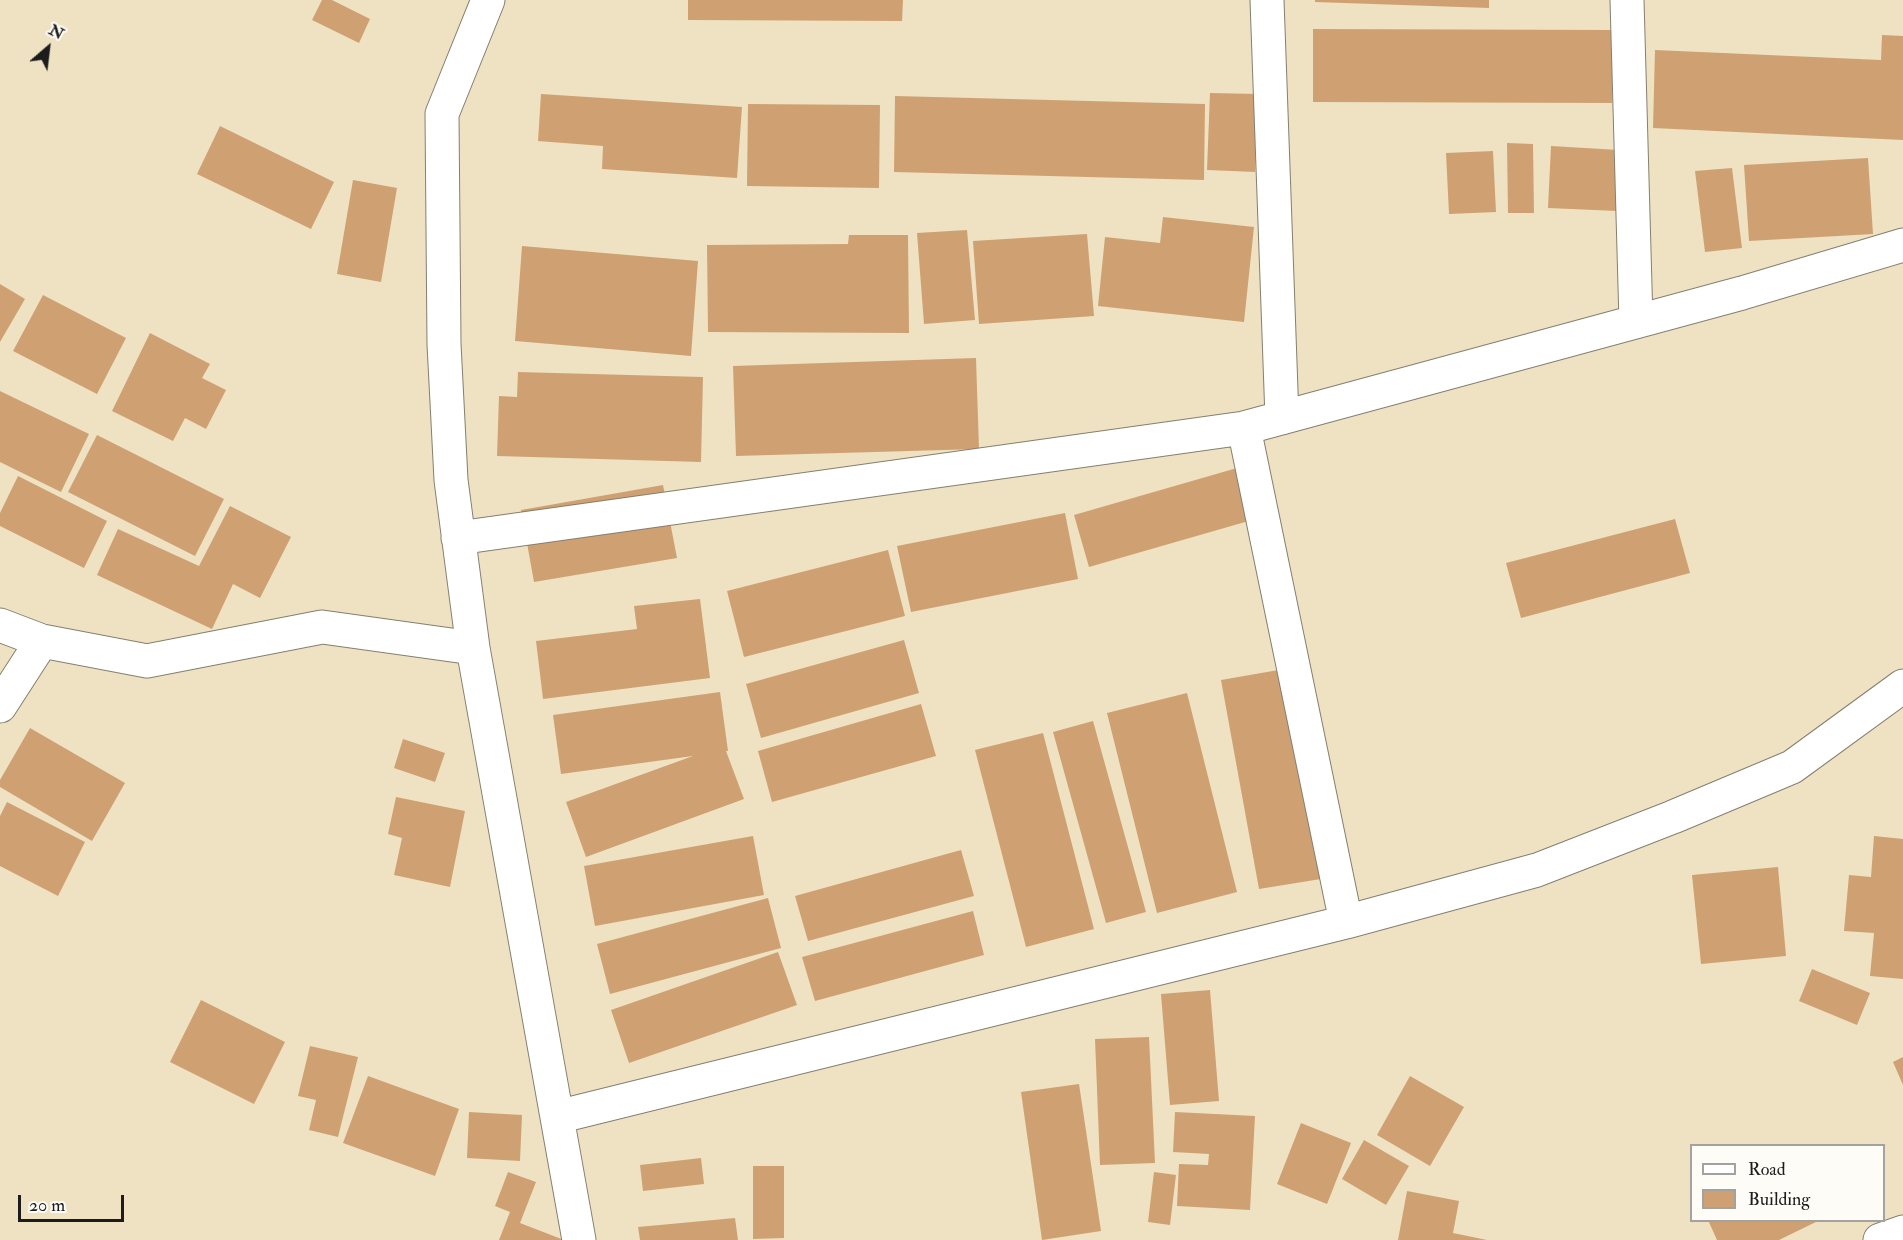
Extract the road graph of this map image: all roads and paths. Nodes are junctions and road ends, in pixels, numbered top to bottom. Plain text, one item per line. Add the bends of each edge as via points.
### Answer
1 (488, 0) edge
2 (1267, 0) edge
3 (1627, 0) edge
4 (1903, 244) edge
5 (1636, 322) junction
6 (1282, 418) junction
7 (1244, 428) junction
8 (458, 538) junction
9 (0, 625) edge
10 (42, 641) junction
11 (473, 648) junction
12 (1903, 686) edge
13 (0, 706) edge
14 (1346, 922) junction
15 (557, 1117) junction
16 (1903, 1232) edge
17 (579, 1240) edge
18 (1880, 1240) edge

1 - 8 street via 442,114 444,344
2 - 6 street
3 - 5 street
4 - 5 street
5 - 6 street
6 - 7 street
7 - 8 street
7 - 14 street
8 - 11 street
9 - 10 street
10 - 11 street via 147,661 322,627
10 - 13 street
11 - 15 street
12 - 14 street via 1792,767 1759,781 1538,870
14 - 15 street
15 - 17 street
16 - 18 street

